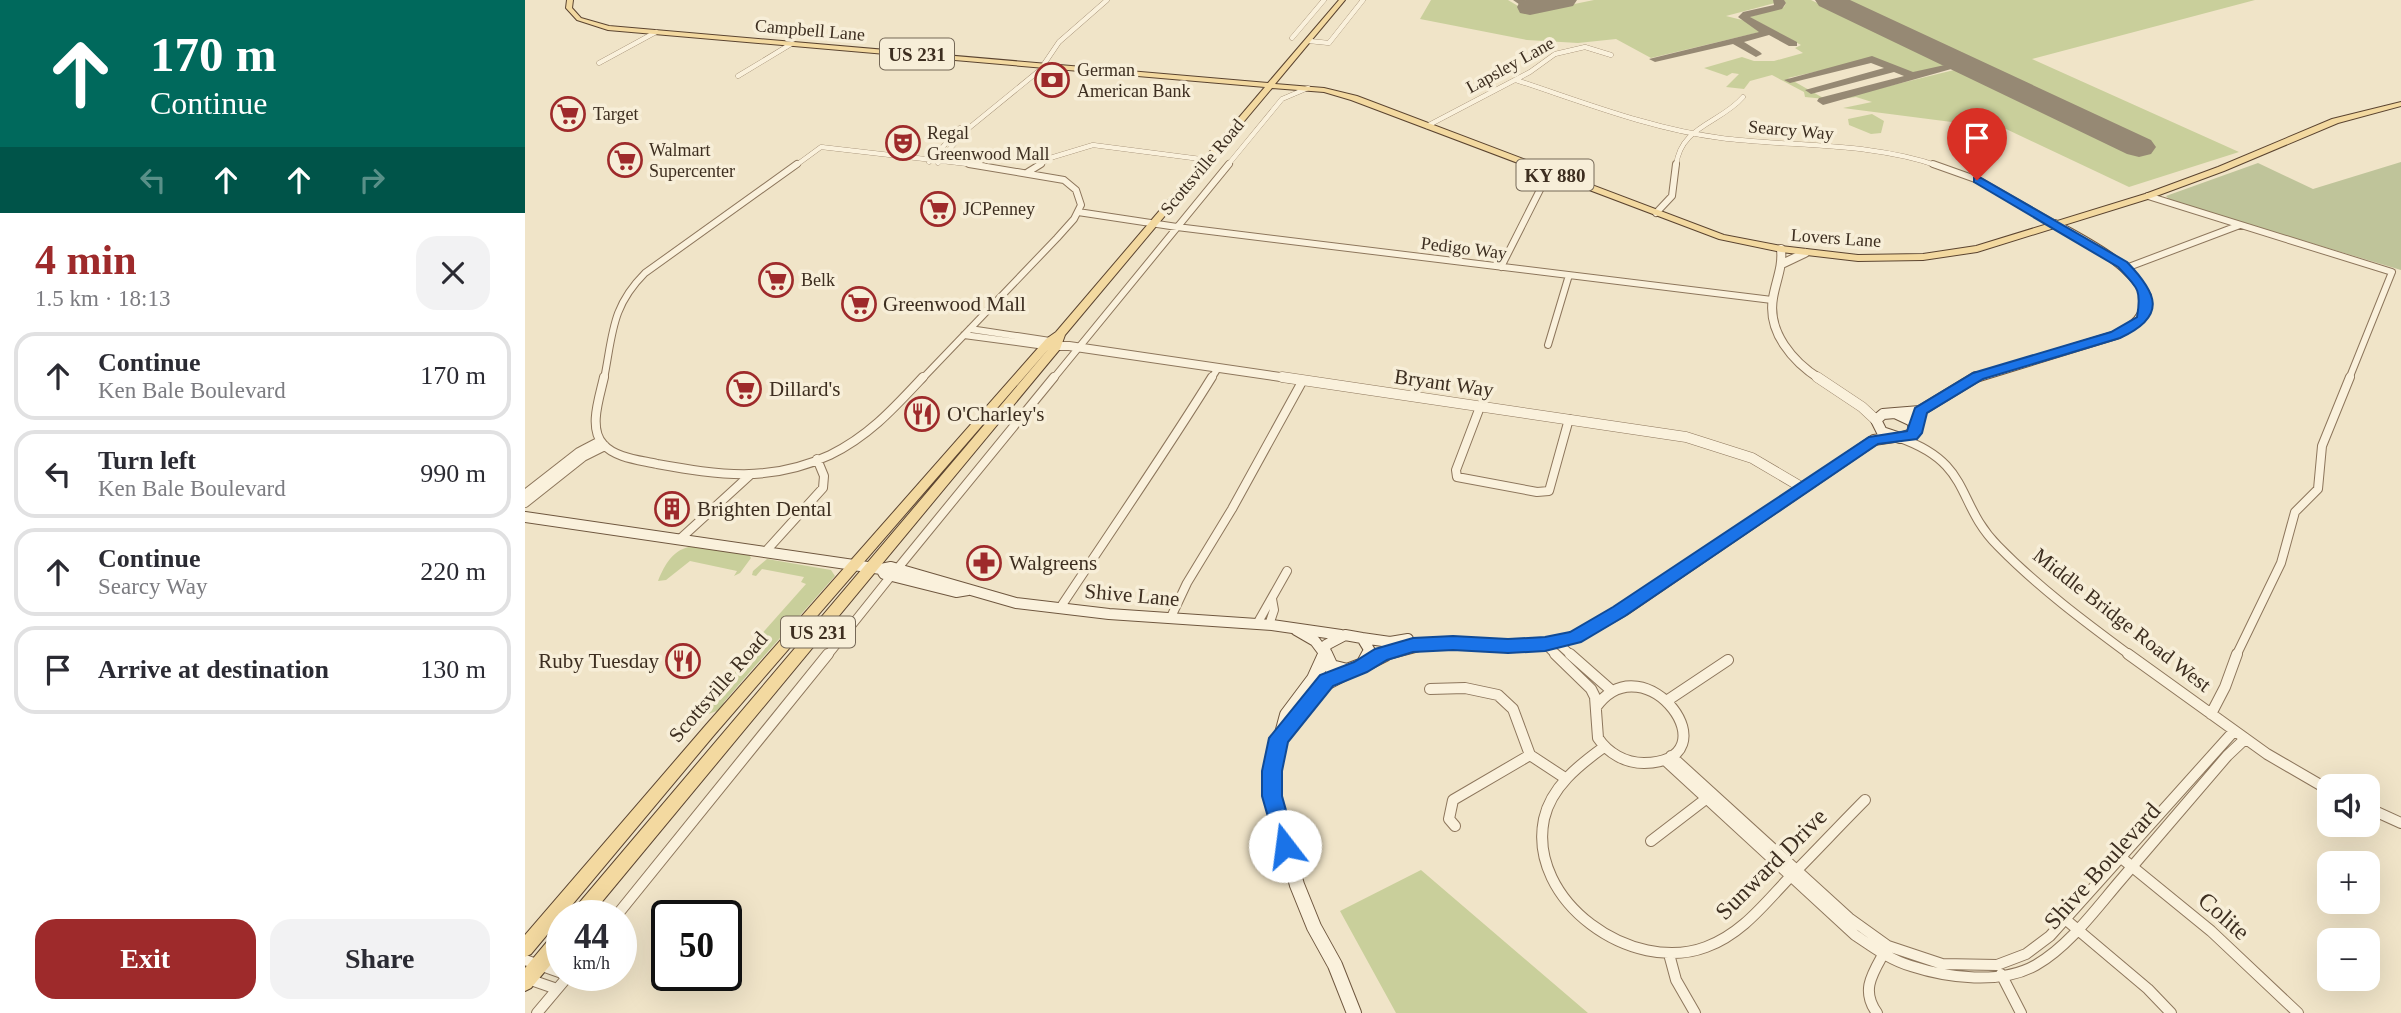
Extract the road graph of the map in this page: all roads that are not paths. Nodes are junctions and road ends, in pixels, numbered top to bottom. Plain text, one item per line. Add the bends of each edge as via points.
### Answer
1 (570, 0) edge
2 (1107, 0) edge
3 (1324, 0) edge
4 (1342, 0) edge
5 (1363, 0) edge
6 (656, 32) junction
7 (1292, 38) dead end
8 (1309, 41) junction
9 (791, 44) junction
10 (1611, 55) dead end
11 (599, 63) dead end
12 (1043, 65) junction
13 (738, 76) dead end
14 (1515, 80) junction
15 (1272, 85) junction
16 (1308, 88) junction
17 (1743, 97) dead end
18 (2401, 104) edge
19 (1427, 126) junction
20 (1692, 134) junction
21 (1208, 160) junction
22 (929, 162) junction
23 (938, 163) junction
24 (1549, 172) junction
25 (1032, 173) junction
26 (2148, 196) junction
27 (1656, 213) junction
28 (1077, 214) junction
29 (1153, 224) junction
30 (2055, 224) junction
31 (2240, 225) junction
32 (1177, 227) junction
33 (1781, 249) junction
34 (1805, 253) junction
35 (1784, 263) junction
36 (1501, 267) junction
37 (2126, 268) junction
38 (1569, 275) junction
39 (1772, 300) junction
40 (967, 332) junction
41 (1057, 343) junction
42 (1548, 345) dead end
43 (1081, 348) junction
44 (1218, 368) junction
45 (1303, 380) junction
46 (1847, 397) junction
47 (1480, 407) junction
48 (1920, 411) junction
49 (1891, 413) junction
50 (1569, 419) junction
51 (1876, 422) junction
52 (1915, 427) junction
53 (1897, 437) junction
54 (1874, 440) junction
55 (603, 444) junction
56 (1924, 447) junction
57 (817, 459) junction
58 (750, 475) junction
59 (1803, 488) junction
60 (525, 494) edge
61 (525, 503) edge
62 (525, 517) edge
63 (680, 539) junction
64 (766, 551) junction
65 (857, 564) junction
66 (886, 570) junction
67 (1287, 571) dead end
68 (1060, 608) junction
69 (1171, 617) junction
70 (1263, 625) junction
71 (1294, 628) junction
72 (1341, 635) junction
73 (1362, 638) junction
74 (1558, 643) junction
75 (1542, 644) junction
76 (1324, 655) junction
77 (1728, 660) dead end
78 (1358, 667) junction
79 (1430, 689) dead end
80 (1612, 691) junction
81 (1668, 700) junction
82 (1596, 707) junction
83 (2211, 714) junction
84 (1282, 732) junction
85 (2234, 732) junction
86 (2245, 739) junction
87 (1604, 747) junction
88 (1530, 755) junction
89 (1668, 758) junction
90 (1565, 778) junction
91 (2317, 785) edge
92 (1710, 796) junction
93 (1865, 800) dead end
94 (2380, 813) edge
95 (2401, 823) edge
96 (1455, 826) dead end
97 (1651, 841) dead end
98 (2119, 856) junction
99 (2132, 867) junction
100 (1793, 873) junction
101 (593, 900) edge
102 (629, 900) edge
103 (2065, 919) junction
104 (2078, 930) junction
105 (525, 948) edge
106 (1886, 950) junction
107 (546, 954) edge
108 (1669, 954) junction
109 (2000, 971) junction
110 (528, 973) edge
111 (546, 973) edge
112 (546, 983) edge
113 (555, 991) edge
114 (537, 1013) edge
115 (1354, 1013) edge
116 (1695, 1013) edge
117 (1877, 1013) edge
118 (2021, 1013) edge
119 (2171, 1013) edge
120 (2298, 1013) edge

1 - 6 main road, Campbell Lane / US 231 via 572,13 587,22
2 - 12 street via 1059,42
3 - 7 street
4 - 8 main road, Scottsville Road
5 - 8 street via 1329,43
6 - 9 main road, Campbell Lane / US 231
6 - 11 street
8 - 15 main road, Scottsville Road
9 - 12 main road, Campbell Lane / US 231
9 - 13 street
10 - 14 street, Lapsley Lane via 1589,47 1563,51
12 - 15 main road, Campbell Lane / US 231
12 - 22 street via 963,126
12 - 23 street via 964,132
14 - 19 street, Lapsley Lane
14 - 20 street, Searcy Way
15 - 16 main road, Lovers Lane / KY 880
15 - 21 main road, Scottsville Road / US 231
16 - 19 main road, Lovers Lane / KY 880 via 1354,98
16 - 32 street via 1284,97
17 - 20 street
18 - 26 main road, Lovers Lane / KY 880 via 2335,121
19 - 24 main road, Lovers Lane / KY 880
20 - 27 street via 1678,154 1674,196
20 - 30 street, Searcy Way via 1922,160 1977,180
21 - 25 street via 1089,149
21 - 29 main road, Scottsville Road / US 231
22 - 23 street
22 - 55 street via 821,147 645,272 618,309 597,411 596,432
23 - 25 street
24 - 27 main road, Lovers Lane / KY 880
24 - 36 street
25 - 28 street via 1071,185 1080,199
26 - 30 main road, Lovers Lane / KY 880
26 - 31 street
27 - 33 main road, Lovers Lane / KY 880 via 1722,237
28 - 29 street, Pedigo Way
28 - 40 street
29 - 32 street, Pedigo Way
29 - 41 main road, Scottsville Road / US 231
30 - 34 main road, Lovers Lane / KY 880 via 1977,249 1923,257
30 - 37 main road
31 - 37 street
31 - 83 street via 2392,272 2322,446 2318,489 2295,512 2281,563
32 - 36 street, Pedigo Way
32 - 43 street
33 - 34 main road, Lovers Lane / KY 880
33 - 35 street
34 - 35 street
35 - 39 street
36 - 38 street, Pedigo Way
37 - 48 main road via 2147,296 2143,318 2131,328 1978,376
38 - 39 street, Pedigo Way
38 - 42 street
39 - 46 street via 1774,322 1789,354 1810,374
40 - 41 street, Bryant Way
40 - 57 street via 876,427
41 - 43 street, Bryant Way
41 - 65 main road, Scottsville Road / US 231
41 - 66 main road, Scottsville Road / US 231
43 - 44 street, Bryant Way
43 - 66 street
44 - 45 street, Bryant Way
44 - 68 street
45 - 47 street, Bryant Way
45 - 69 street
46 - 49 street
46 - 51 street
47 - 50 street, Bryant Way
47 - 50 street via 1455,470 1457,477 1537,492 1549,491
48 - 49 main road
48 - 52 main road
49 - 51 main road
49 - 52 main road via 1907,417
50 - 59 street, Bryant Way via 1713,443 1752,458
51 - 53 main road via 1882,432
51 - 54 main road
52 - 53 main road via 1912,435
52 - 56 street, Middle Bridge Road West
53 - 54 main road
53 - 56 street, Middle Bridge Road West
54 - 59 main road
55 - 58 street via 621,456 645,462 710,474
55 - 60 street via 579,452
55 - 61 street
56 - 83 street, Middle Bridge Road West via 1964,486 1981,525 2001,550
57 - 58 street
57 - 64 street via 823,488
58 - 63 street
59 - 74 main road via 1597,626
62 - 63 main road, Shive Lane
63 - 64 main road, Shive Lane
64 - 65 main road, Shive Lane
65 - 66 main road, Shive Lane
65 - 105 main road, Scottsville Road / US 231
66 - 68 main road, Shive Lane via 956,592 968,590
66 - 101 main road, Scottsville Road / US 231
66 - 102 street
67 - 70 street via 1272,599 1274,610
68 - 69 main road, Shive Lane
69 - 70 main road, Shive Lane
70 - 71 main road, Shive Lane
71 - 72 main road, Shive Lane
71 - 76 main road via 1315,641
72 - 73 main road
72 - 76 main road via 1331,640
73 - 75 main road via 1390,642 1460,636
73 - 78 main road via 1370,651
74 - 75 main road
74 - 80 street
75 - 78 main road via 1413,645 1381,654
75 - 82 street via 1589,687
76 - 78 main road via 1326,663 1338,670
76 - 84 main road via 1314,679 1287,715
77 - 81 street
78 - 84 main road via 1327,681
79 - 88 street via 1465,688 1497,695 1513,709
80 - 81 street via 1644,688
80 - 82 street
81 - 89 street via 1681,716 1684,730 1681,744
82 - 87 street via 1594,728
83 - 85 street, Middle Bridge Road West
84 - 115 main road via 1272,771 1272,796 1297,885
85 - 86 street, Middle Bridge Road West
85 - 98 street, Shive Boulevard
86 - 91 street, Middle Bridge Road West
86 - 99 street, Shive Boulevard
87 - 89 street via 1636,763
87 - 90 street, Sunward Drive
88 - 90 street
88 - 96 street via 1453,800 1449,819
89 - 92 street, Shive Boulevard
90 - 108 street, Sunward Drive via 1549,805 1543,835 1545,856 1559,890 1574,910 1604,934 1638,949
92 - 97 street
92 - 100 street, Shive Boulevard
93 - 100 street, Sunward Drive
94 - 95 street
98 - 99 street, Colite
98 - 103 street, Shive Boulevard
99 - 104 street, Shive Boulevard
99 - 120 street, Colite via 2211,931
100 - 106 street, Shive Boulevard via 1855,935
100 - 108 street, Sunward Drive via 1726,939 1706,948
103 - 104 street
103 - 109 street, Shive Boulevard via 2050,936
104 - 109 street, Shive Boulevard via 2036,965
104 - 119 street
106 - 109 street, Shive Boulevard via 1937,973
106 - 117 street via 1867,990
107 - 110 main road
108 - 116 street via 1676,980
109 - 118 street
110 - 111 street
110 - 112 street
113 - 114 street

